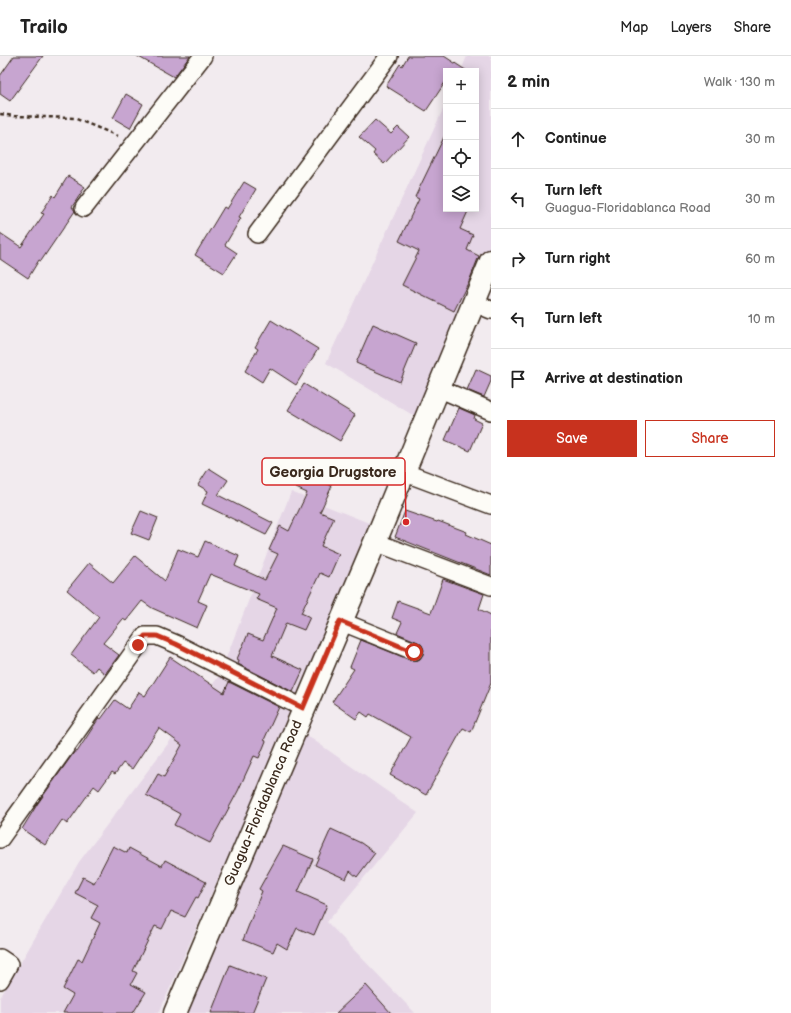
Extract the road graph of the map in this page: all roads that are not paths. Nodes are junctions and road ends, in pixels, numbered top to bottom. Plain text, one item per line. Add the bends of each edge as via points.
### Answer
1 (203, 56) edge
2 (389, 56) edge
3 (84, 208) dead end
4 (257, 234) dead end
5 (491, 261) edge
6 (483, 306) edge
7 (438, 388) junction
8 (491, 411) edge
9 (403, 472) junction
10 (491, 505) edge
11 (375, 542) junction
12 (491, 586) edge
13 (340, 621) junction
14 (414, 652) dead end
15 (303, 708) junction
16 (0, 839) edge
17 (0, 958) edge
18 (0, 980) edge
19 (175, 1013) edge

1 - 3 street
2 - 4 street
5 - 6 main road, Guagua-Floridablanca Road
6 - 7 main road, Guagua-Floridablanca Road
7 - 8 street
7 - 9 main road, Guagua-Floridablanca Road
9 - 10 street
9 - 11 main road, Guagua-Floridablanca Road
11 - 12 street
11 - 13 main road, Guagua-Floridablanca Road
13 - 14 street
13 - 15 main road, Guagua-Floridablanca Road
15 - 16 street via 176,644 157,636 145,636
15 - 19 main road, Guagua-Floridablanca Road
17 - 18 street via 9,964

